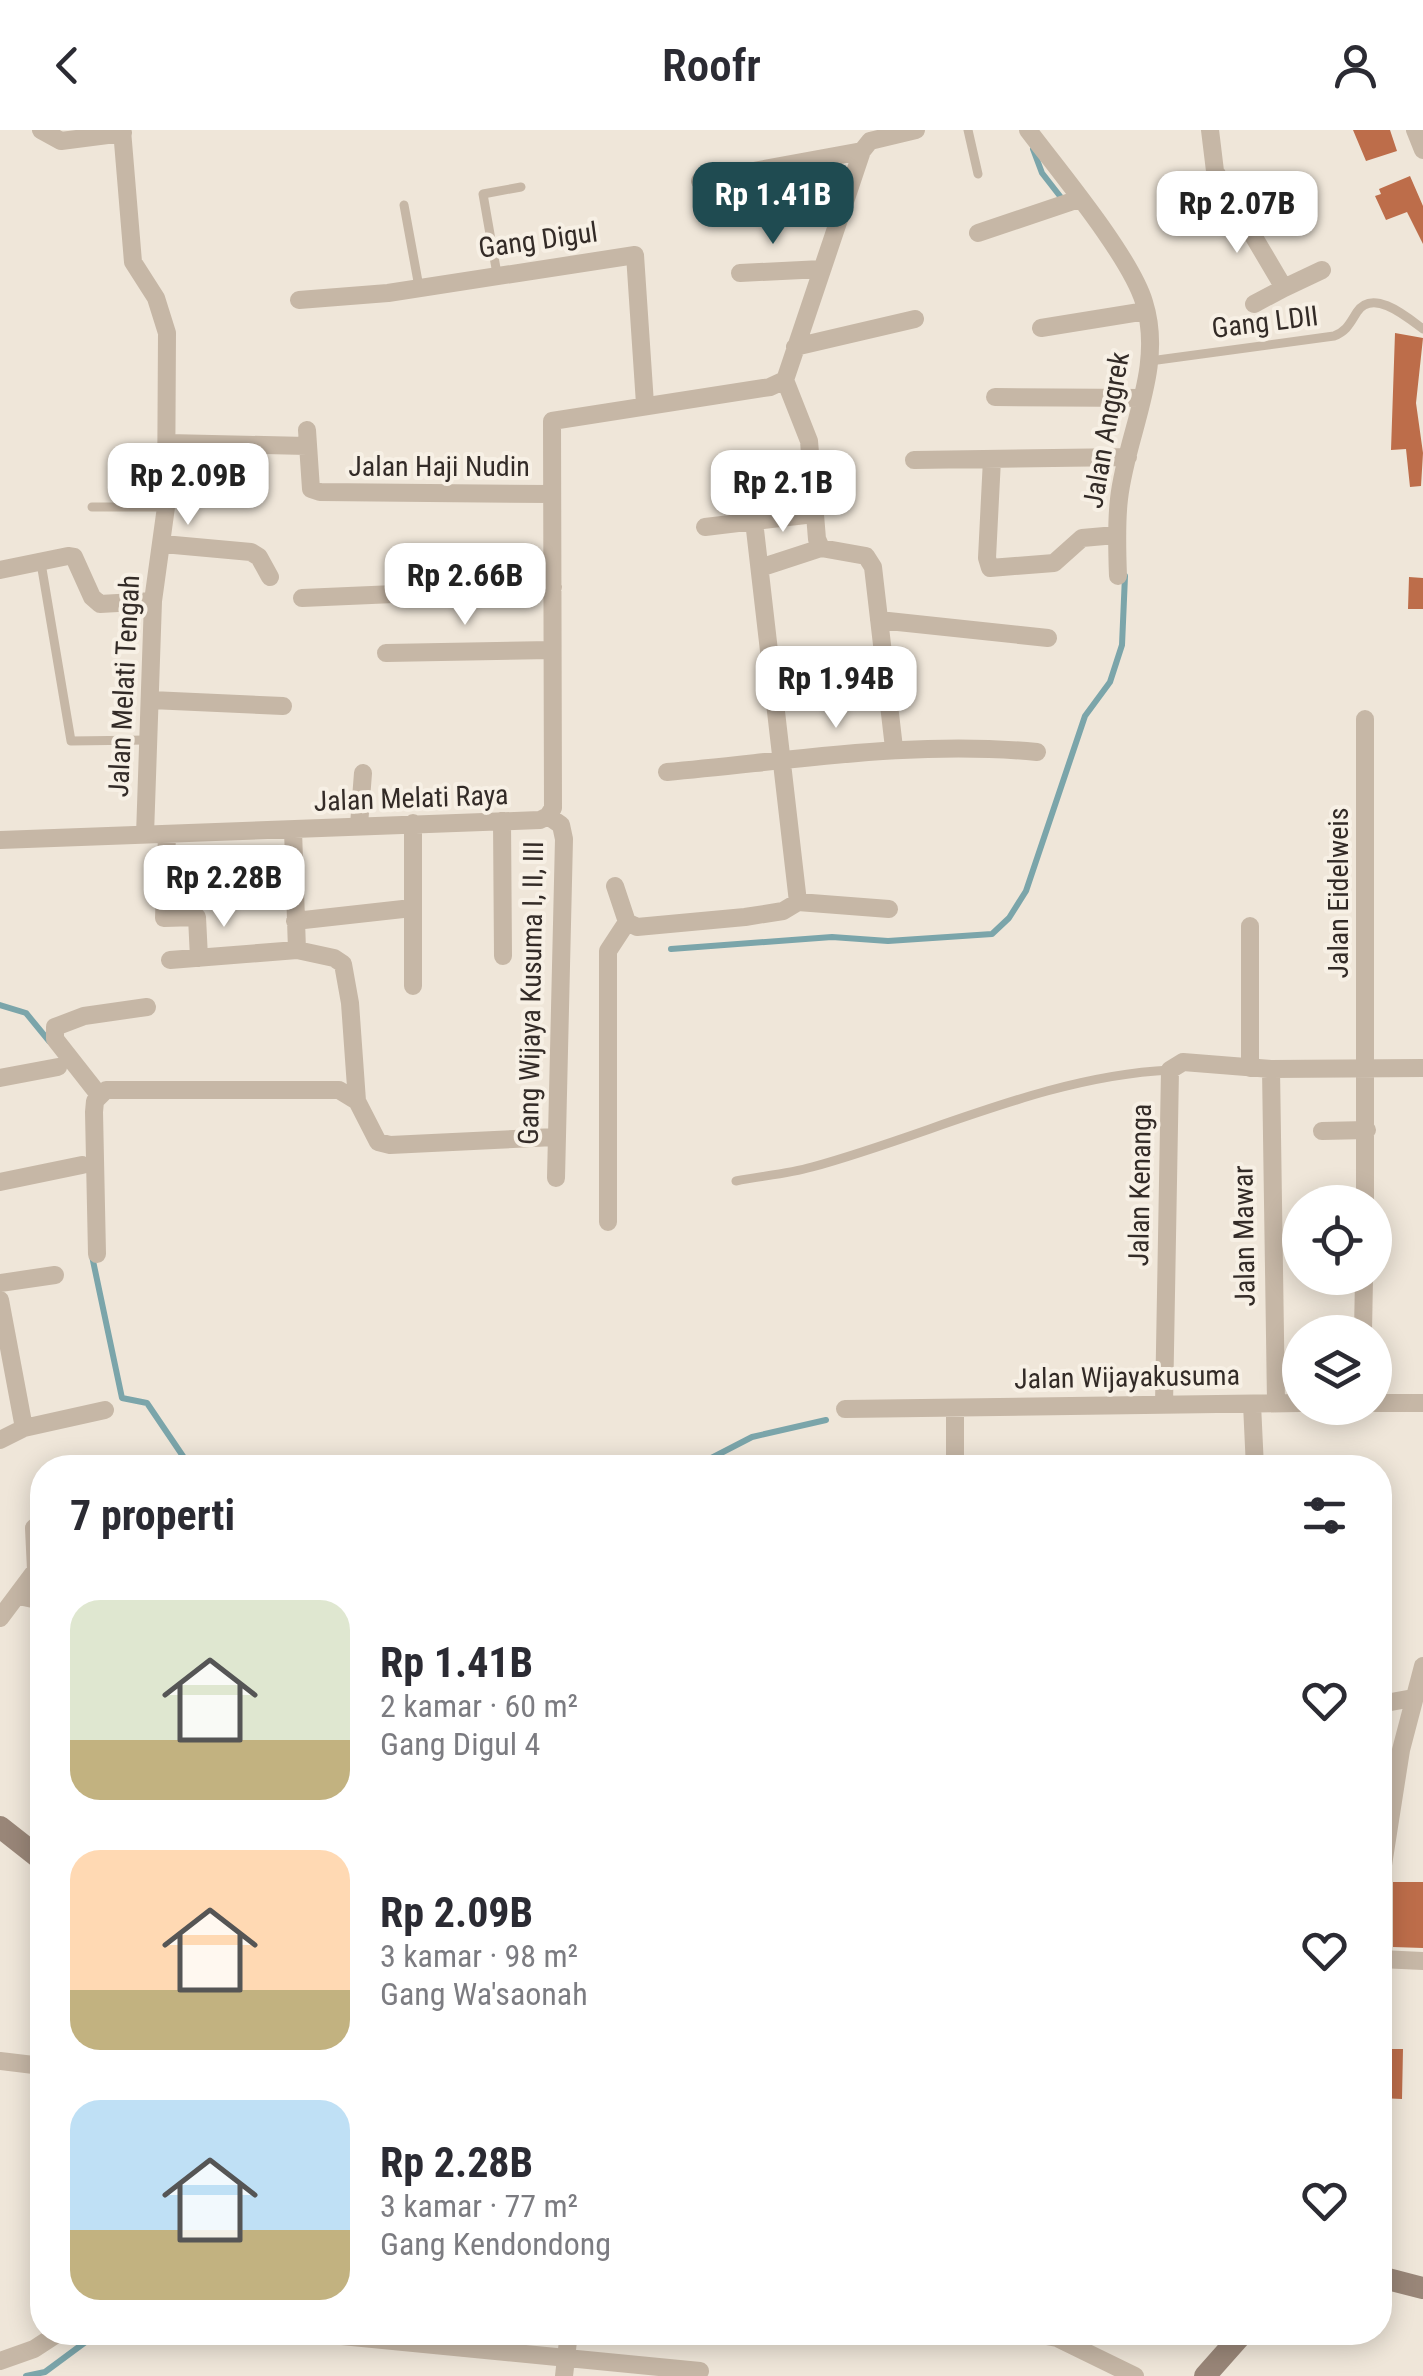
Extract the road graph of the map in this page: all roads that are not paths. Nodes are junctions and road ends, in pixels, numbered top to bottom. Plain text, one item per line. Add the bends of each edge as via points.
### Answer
1 (42, 130) edge
2 (916, 130) edge
3 (968, 130) edge
4 (1028, 130) edge
5 (1210, 130) edge
6 (1415, 130) edge
7 (123, 132) edge
8 (867, 141) edge
9 (1423, 150) edge
10 (978, 174) dead end
11 (700, 181) dead end
12 (521, 186) dead end
13 (1080, 199) junction
14 (404, 205) dead end
15 (978, 232) dead end
16 (822, 268) junction
17 (1322, 270) dead end
18 (740, 273) dead end
19 (497, 274) junction
20 (419, 287) junction
21 (1284, 288) junction
22 (299, 300) dead end
23 (1254, 304) dead end
24 (1146, 311) junction
25 (914, 319) dead end
26 (1041, 328) dead end
27 (1423, 329) edge
28 (796, 346) junction
29 (1150, 361) junction
30 (785, 380) junction
31 (995, 398) dead end
32 (1142, 398) junction
33 (646, 404) junction
34 (168, 444) junction
35 (1128, 458) junction
36 (914, 460) dead end
37 (992, 460) junction
38 (550, 494) junction
39 (92, 507) dead end
40 (166, 508) junction
41 (814, 514) junction
42 (754, 521) junction
43 (705, 528) dead end
44 (1116, 535) junction
45 (164, 544) junction
46 (821, 548) junction
47 (41, 563) junction
48 (760, 568) junction
49 (0, 570) edge
50 (1118, 576) dead end
51 (270, 577) dead end
52 (553, 588) junction
53 (302, 598) dead end
54 (153, 601) junction
55 (879, 620) junction
56 (1048, 638) dead end
57 (551, 650) junction
58 (386, 653) dead end
59 (151, 700) junction
60 (283, 706) dead end
61 (1365, 718) dead end
62 (147, 740) junction
63 (894, 748) junction
64 (1037, 752) dead end
65 (784, 762) junction
66 (667, 772) dead end
67 (363, 773) dead end
68 (548, 816) junction
69 (413, 822) junction
70 (502, 822) junction
71 (359, 825) junction
72 (293, 830) junction
73 (145, 835) junction
74 (167, 835) junction
75 (0, 840) edge
76 (615, 886) dead end
77 (798, 902) junction
78 (403, 909) dead end
79 (888, 909) dead end
80 (295, 921) junction
81 (628, 922) junction
82 (1250, 926) dead end
83 (297, 950) junction
84 (502, 956) dead end
85 (199, 958) junction
86 (170, 960) dead end
87 (414, 986) dead end
88 (147, 1007) dead end
89 (1366, 1066) junction
90 (58, 1067) dead end
91 (1250, 1068) junction
92 (1423, 1068) edge
93 (1271, 1069) junction
94 (1170, 1070) junction
95 (0, 1078) edge
96 (100, 1094) junction
97 (357, 1101) junction
98 (1366, 1130) junction
99 (1322, 1131) dead end
100 (555, 1137) junction
101 (82, 1164) dead end
102 (556, 1178) dead end
103 (736, 1181) dead end
104 (0, 1182) edge
105 (1365, 1185) edge
106 (608, 1222) dead end
107 (97, 1254) dead end
108 (54, 1275) dead end
109 (0, 1283) edge
110 (0, 1300) edge
111 (1276, 1402) junction
112 (1282, 1402) edge
113 (1392, 1403) edge
114 (1423, 1403) edge
115 (1252, 1404) junction
116 (1164, 1405) junction
117 (954, 1408) junction
118 (845, 1409) dead end
119 (105, 1410) dead end
120 (24, 1428) junction
121 (0, 1440) edge
122 (956, 1455) edge
123 (1254, 1455) edge
124 (30, 1579) edge
125 (19, 1596) junction
126 (30, 1598) edge
127 (0, 1618) edge
128 (1423, 1666) edge
129 (1414, 1698) junction
130 (1392, 1702) edge
131 (1392, 1798) edge
132 (0, 1827) edge
133 (30, 1851) edge
134 (1392, 1960) edge
135 (1423, 1961) edge
136 (0, 2065) edge
137 (30, 2066) edge
138 (1392, 2281) edge
139 (1423, 2288) edge
140 (41, 2345) edge
141 (396, 2345) edge
142 (1071, 2345) edge
143 (1232, 2345) edge
144 (0, 2361) edge
145 (565, 2367) edge
146 (700, 2371) dead end
147 (1135, 2376) edge
148 (1205, 2376) edge

1 - 7 street via 61,141
2 - 8 street
3 - 10 lane
4 - 13 street, Jalan Anggrek
5 - 21 street via 1214,171
6 - 9 street
7 - 34 street, Jalan Melati Tengah via 133,262 156,298 166,332
8 - 11 street
8 - 16 street
12 - 19 lane via 483,194
13 - 15 street
13 - 24 street, Jalan Anggrek
14 - 20 lane
16 - 18 street
16 - 28 street
17 - 21 street
19 - 20 street, Gang Digul
19 - 33 street, Gang Digul via 635,255
20 - 22 street, Gang Digul
21 - 23 street
24 - 26 street
24 - 29 street, Jalan Anggrek
25 - 28 street
27 - 29 lane, Gang LDII via 1370,302 1334,336
28 - 30 street
29 - 32 street, Jalan Anggrek
30 - 33 street, Jalan Melati Raya
30 - 41 street via 809,441
31 - 32 street
32 - 35 street, Jalan Anggrek
33 - 38 street, Jalan Melati Raya via 552,420
34 - 38 street, Jalan Haji Nudin via 307,438 311,489 320,492
34 - 40 street, Jalan Melati Tengah
35 - 37 street
35 - 44 street, Jalan Anggrek
36 - 37 street
37 - 44 street via 990,568 1054,564 1082,538
38 - 52 street, Jalan Melati Raya
39 - 40 lane
40 - 45 street, Jalan Melati Tengah
41 - 42 street
41 - 46 street
42 - 43 street
42 - 48 street
44 - 50 street, Jalan Anggrek
45 - 51 street via 251,552
45 - 54 street, Jalan Melati Tengah
46 - 48 street
46 - 55 street via 866,556 874,567
47 - 49 street
47 - 54 street via 74,558 100,604
47 - 62 lane via 71,741
48 - 65 street
52 - 53 street
52 - 57 street, Jalan Melati Raya
54 - 59 street, Jalan Melati Tengah
55 - 56 street
55 - 63 street
57 - 58 street
57 - 68 street, Jalan Melati Raya
59 - 60 street
59 - 62 street, Jalan Melati Tengah
61 - 89 street, Jalan Eidelweis
62 - 73 street, Jalan Melati Tengah
63 - 64 street
63 - 65 street
65 - 66 street
65 - 77 street
67 - 71 street
68 - 70 street, Jalan Melati Raya
68 - 100 street, Gang Wijaya Kusuma I, II, III via 561,825 564,839
69 - 70 street, Jalan Melati Raya
69 - 71 street, Jalan Melati Raya
69 - 87 street
70 - 84 street, Gang Wijaya Kusuma I, II, III
71 - 72 street, Jalan Melati Raya
72 - 74 street, Jalan Melati Raya
72 - 80 street
73 - 74 street, Jalan Melati Raya
73 - 75 street, Jalan Melati Raya
74 - 85 street via 164,918 197,917
76 - 81 street
77 - 79 street
77 - 81 street via 745,917
78 - 80 street
80 - 83 street
81 - 106 street via 608,951
82 - 91 street
83 - 85 street
83 - 97 street via 343,964
85 - 86 street
88 - 96 street via 55,1027 54,1038
89 - 92 street, Jalan Kenanga
89 - 93 street, Jalan Kenanga
89 - 98 street, Jalan Eidelweis
90 - 95 street
91 - 93 street, Jalan Kenanga
91 - 94 street, Jalan Kenanga via 1183,1062
93 - 111 street, Jalan Mawar
94 - 103 lane via 1124,1074 811,1167
94 - 116 street, Jalan Kenanga
96 - 97 street via 339,1090
96 - 107 street via 94,1112
97 - 100 street via 378,1142 390,1145
98 - 99 street
98 - 105 street, Jalan Eidelweis
100 - 102 street, Gang Wijaya Kusuma I, II, III
101 - 104 street
108 - 109 street
110 - 120 street
111 - 112 street, Jalan Wijayakusuma
111 - 115 street, Jalan Wijayakusuma
113 - 114 street
115 - 116 street, Jalan Wijayakusuma
115 - 123 street
116 - 117 street, Jalan Wijayakusuma
117 - 118 street, Jalan Wijayakusuma
117 - 122 street
119 - 120 street
120 - 121 street
124 - 125 street
125 - 126 street
125 - 127 street
128 - 129 street
129 - 130 street
129 - 131 street
132 - 133 street
134 - 135 street
136 - 137 street
138 - 139 street
140 - 144 street
141 - 145 street
142 - 147 street
143 - 148 street
145 - 146 street

